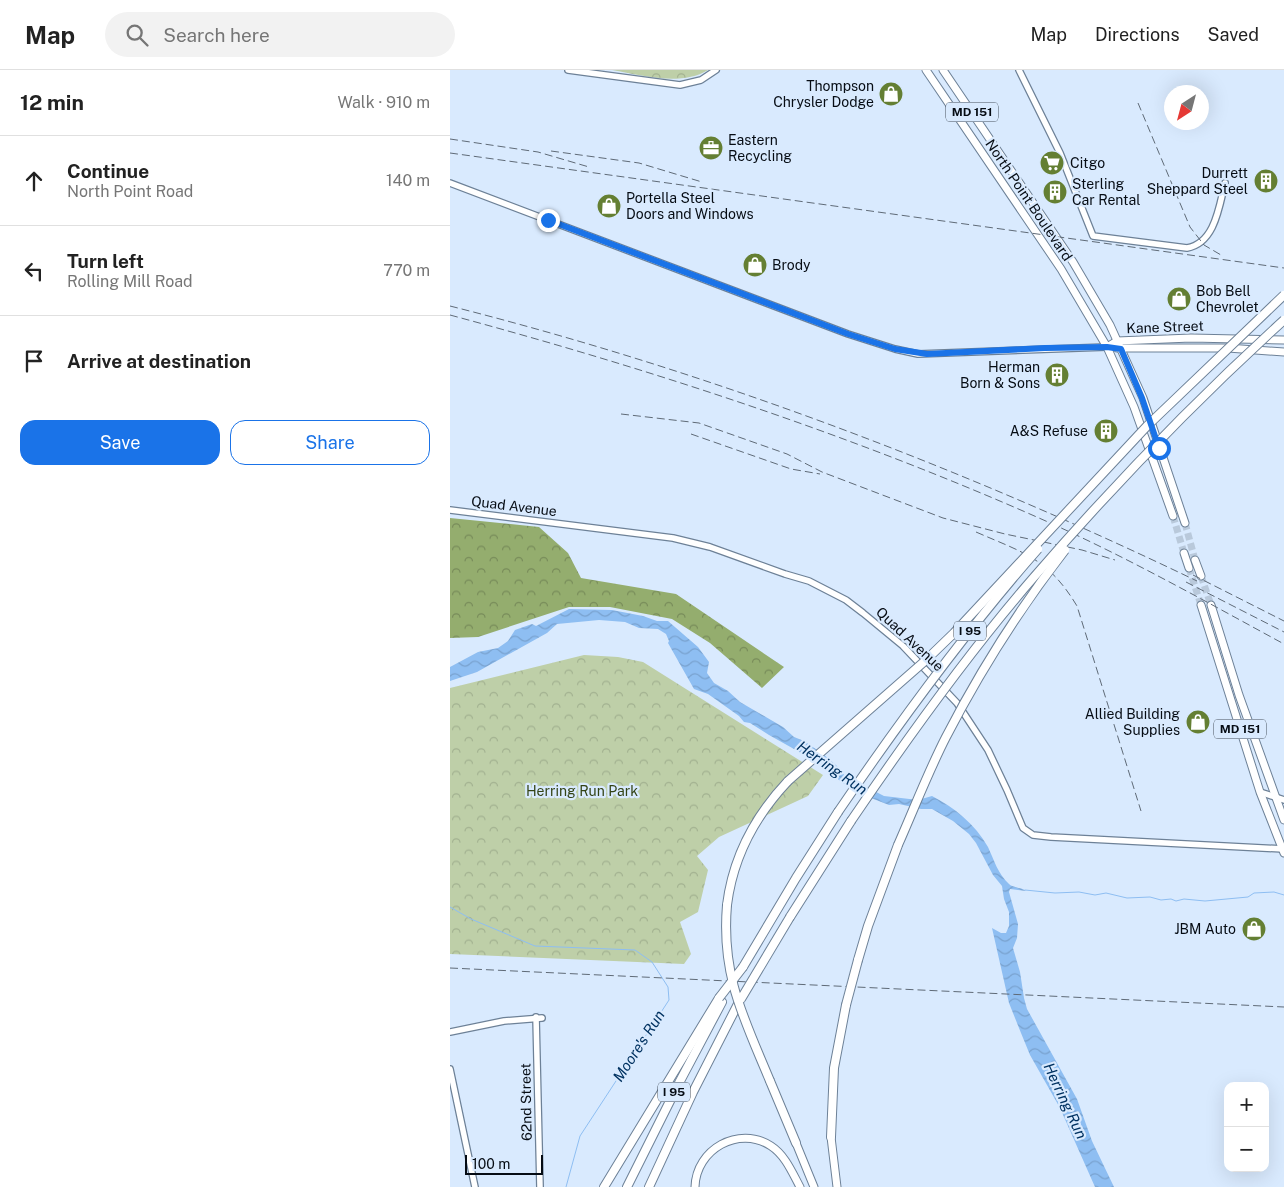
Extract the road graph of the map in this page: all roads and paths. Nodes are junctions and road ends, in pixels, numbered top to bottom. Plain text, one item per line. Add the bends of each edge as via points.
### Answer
1 (568, 70) edge
2 (716, 70) edge
3 (926, 70) edge
4 (943, 70) edge
5 (950, 70) edge
6 (1019, 70) edge
7 (965, 101) junction
8 (450, 183) edge
9 (1225, 183) dead end
10 (1284, 296) edge
11 (1284, 320) edge
12 (1284, 340) edge
13 (1117, 341) junction
14 (1107, 347) junction
15 (1121, 349) junction
16 (1284, 352) edge
17 (1150, 420) junction
18 (1140, 424) junction
19 (1115, 461) junction
20 (1101, 503) junction
21 (450, 510) edge
22 (1173, 516) tunnel mouth
23 (1184, 523) tunnel mouth
24 (1184, 553) tunnel mouth
25 (1195, 560) tunnel mouth
26 (1189, 568) tunnel mouth
27 (1201, 576) tunnel mouth
28 (1200, 604) tunnel mouth
29 (1211, 605) tunnel mouth
30 (1235, 681) junction
31 (1225, 684) junction
32 (1250, 726) junction
33 (1240, 729) junction
34 (1260, 792) junction
35 (1275, 798) junction
36 (1284, 800) edge
37 (1284, 820) edge
38 (1284, 850) edge
39 (722, 998) junction
40 (450, 1032) edge
41 (450, 1069) edge
42 (831, 1137) joint
43 (796, 1143) joint
44 (475, 1187) edge
45 (540, 1187) edge
46 (604, 1187) edge
47 (627, 1187) edge
48 (649, 1187) edge
49 (695, 1187) edge
50 (800, 1187) edge
51 (814, 1187) edge
52 (837, 1187) edge

1 - 2 street via 680,85 701,80
3 - 14 main road, North Point Boulevard / MD 151 via 1061,269
4 - 7 main road, North Point Boulevard / MD 151
5 - 7 main road
6 - 9 street via 1060,153 1093,236 1187,248 1196,246 1216,218
7 - 13 main road, North Point Boulevard / MD 151 via 1075,264
8 - 14 street via 895,349 938,354
10 - 19 highway, I 95, bridge via 1198,376
11 - 20 highway, I 95, bridge via 1211,387
12 - 13 main road, Kane Street via 1191,338
13 - 14 main road, Kane Street
13 - 15 main road, North Point Boulevard / MD 151
14 - 15 main road, Kane Street
14 - 18 main road, MD 151
15 - 16 main road, Kane Street via 1228,348
15 - 17 main road, MD 151
17 - 18 main road
17 - 23 main road, MD 151
18 - 22 main road, MD 151
19 - 39 highway, I 95, bridge via 988,608 906,714 838,812
19 - 43 highway, bridge via 954,633 788,781 765,808 746,840 733,875 727,905 726,945 733,988
20 - 42 highway, bridge via 1015,618 968,696 898,845 880,892 846,1005 834,1068
20 - 48 highway, I 95, bridge via 1034,577 973,652 851,821 741,999 696,1084
21 - 38 street, Quad Avenue via 691,541 809,581 829,591 863,613 902,646 957,703 988,750 1021,824 1033,835
24 - 26 main road
25 - 27 main road
28 - 31 main road, MD 151
29 - 30 main road, MD 151
30 - 31 main road
30 - 32 main road, MD 151
31 - 33 main road, MD 151
32 - 33 main road
32 - 35 main road, MD 151
33 - 34 main road, MD 151
34 - 35 street
34 - 38 main road, MD 151
35 - 36 street
35 - 37 main road, MD 151
39 - 46 highway
39 - 47 highway, I 95
40 - 45 street, 62nd Street via 539,1017
41 - 44 street
42 - 52 main road
43 - 51 main road
49 - 50 main road via 705,1158 719,1145 739,1138 760,1141 779,1152

